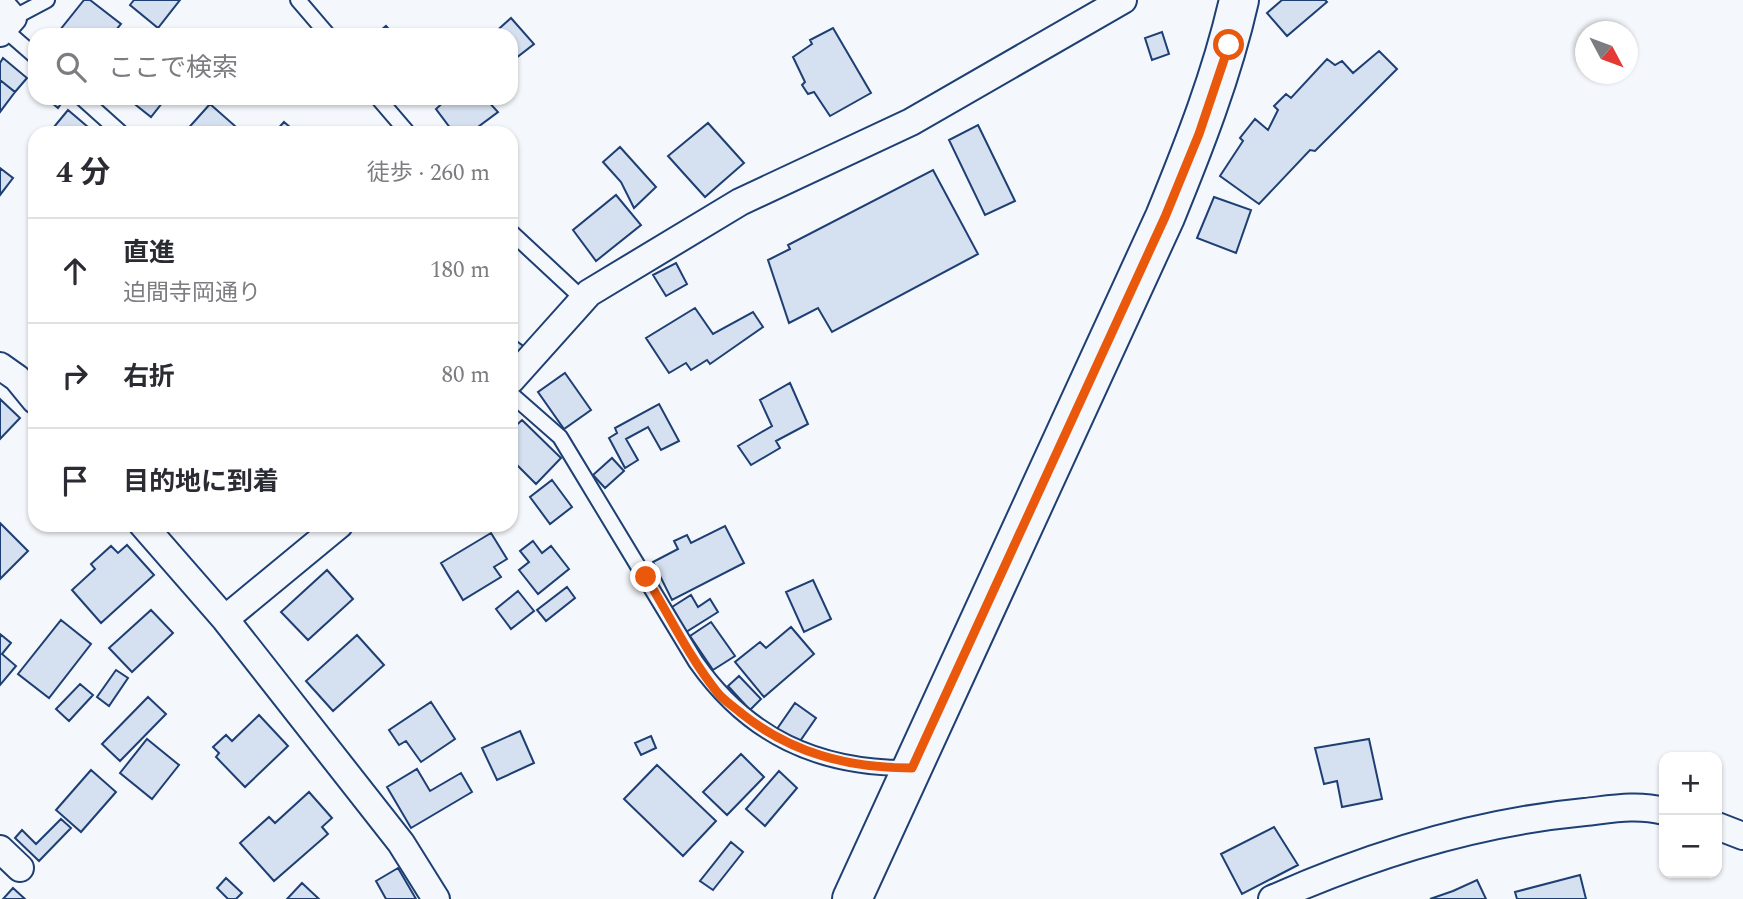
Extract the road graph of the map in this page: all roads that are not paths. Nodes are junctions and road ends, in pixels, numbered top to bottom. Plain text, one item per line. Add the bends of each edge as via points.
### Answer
1 (47, 0) edge
2 (298, 0) edge
3 (1123, 0) edge
4 (1240, 0) edge
5 (4, 21) edge
6 (322, 28) edge
7 (28, 48) edge
8 (90, 105) edge
9 (384, 105) edge
10 (113, 126) edge
11 (402, 126) edge
12 (518, 239) edge
13 (584, 300) junction
14 (0, 366) edge
15 (518, 372) edge
16 (28, 392) edge
17 (518, 400) edge
18 (149, 532) edge
19 (331, 532) edge
20 (225, 619) junction
21 (912, 768) junction
22 (1659, 810) edge
23 (1722, 829) edge
24 (1743, 836) edge
25 (0, 849) edge
26 (20, 867) dead end
27 (436, 899) edge
28 (852, 899) edge
29 (1272, 899) edge

1 - 5 lane
2 - 6 lane
3 - 13 street via 911,122 740,202
4 - 21 street via 1199,134 1165,217
5 - 7 lane
8 - 10 lane
9 - 11 lane
12 - 13 lane
13 - 15 street
14 - 16 street
17 - 21 lane via 560,437 718,694 758,726 802,750 845,763
18 - 20 street
19 - 20 street
20 - 27 street via 401,843
21 - 28 street
22 - 29 street via 1643,806 1534,817 1471,831 1325,876
23 - 24 street
25 - 26 street

